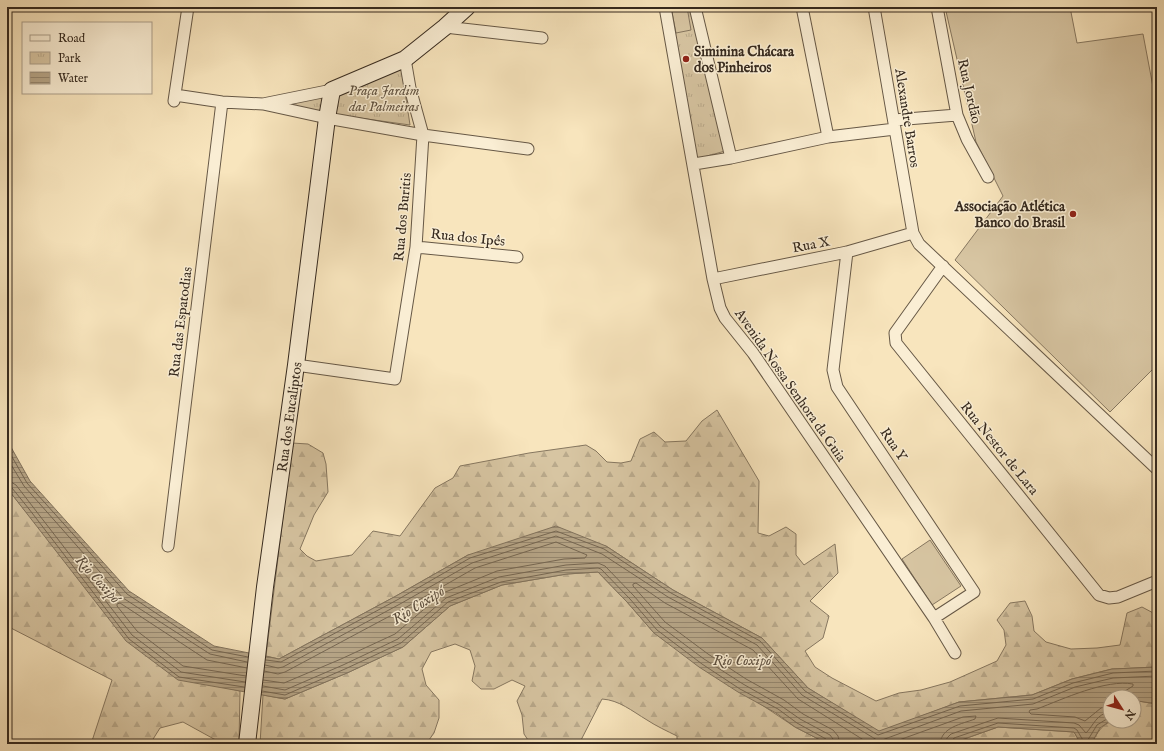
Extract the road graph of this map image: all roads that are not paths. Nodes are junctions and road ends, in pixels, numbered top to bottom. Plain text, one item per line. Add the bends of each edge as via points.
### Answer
1 (188, 7) edge
2 (467, 7) edge
3 (665, 7) edge
4 (695, 7) edge
5 (802, 7) edge
6 (874, 7) edge
7 (938, 7) edge
8 (446, 27) junction
9 (542, 38) dead end
10 (405, 59) junction
11 (332, 90) junction
12 (222, 102) junction
13 (263, 104) junction
14 (958, 115) junction
15 (327, 118) junction
16 (894, 124) junction
17 (423, 135) junction
18 (828, 137) junction
19 (528, 149) dead end
20 (731, 158) junction
21 (694, 164) junction
22 (988, 177) dead end
23 (913, 233) junction
24 (416, 247) junction
25 (846, 252) junction
26 (516, 257) dead end
27 (943, 266) junction
28 (713, 279) junction
29 (296, 365) junction
30 (1157, 468) edge
31 (168, 546) dead end
32 (1157, 580) edge
33 (934, 618) junction
34 (955, 653) dead end
35 (247, 744) edge

1 - 12 street via 174,98
2 - 8 street
3 - 21 street, Avenida Nossa Senhora da Guia
4 - 20 street
5 - 18 street
6 - 16 street, Alexandre Barros
7 - 14 street, Rua Jordão
8 - 9 street
8 - 10 street
10 - 11 street
10 - 17 street, Rua dos Buritis
11 - 13 street
11 - 15 street, Rua dos Eucaliptos
12 - 13 street
12 - 31 street, Rua das Espatodias
13 - 15 street
14 - 16 street
14 - 22 street, Rua Jordão via 967,139
15 - 17 street
15 - 29 street, Rua dos Eucaliptos
16 - 18 street
16 - 23 street, Alexandre Barros
17 - 19 street
17 - 24 street, Rua dos Buritis
18 - 20 street
20 - 21 street
21 - 28 street, Avenida Nossa Senhora da Guia
23 - 25 street, Rua X
23 - 27 street via 919,244
24 - 26 street, Rua dos Ipês
24 - 29 street, Rua dos Buritis via 395,379
25 - 28 street, Rua X
25 - 33 street, Rua Y via 833,370 837,387 974,592
27 - 30 street
27 - 32 street, Rua Nestor de Lara via 895,333 896,343 1098,595 1118,597
28 - 33 street, Avenida Nossa Senhora da Guia via 725,318 753,353
29 - 35 street, Rua dos Eucaliptos via 265,587
33 - 34 street, Avenida Nossa Senhora da Guia

